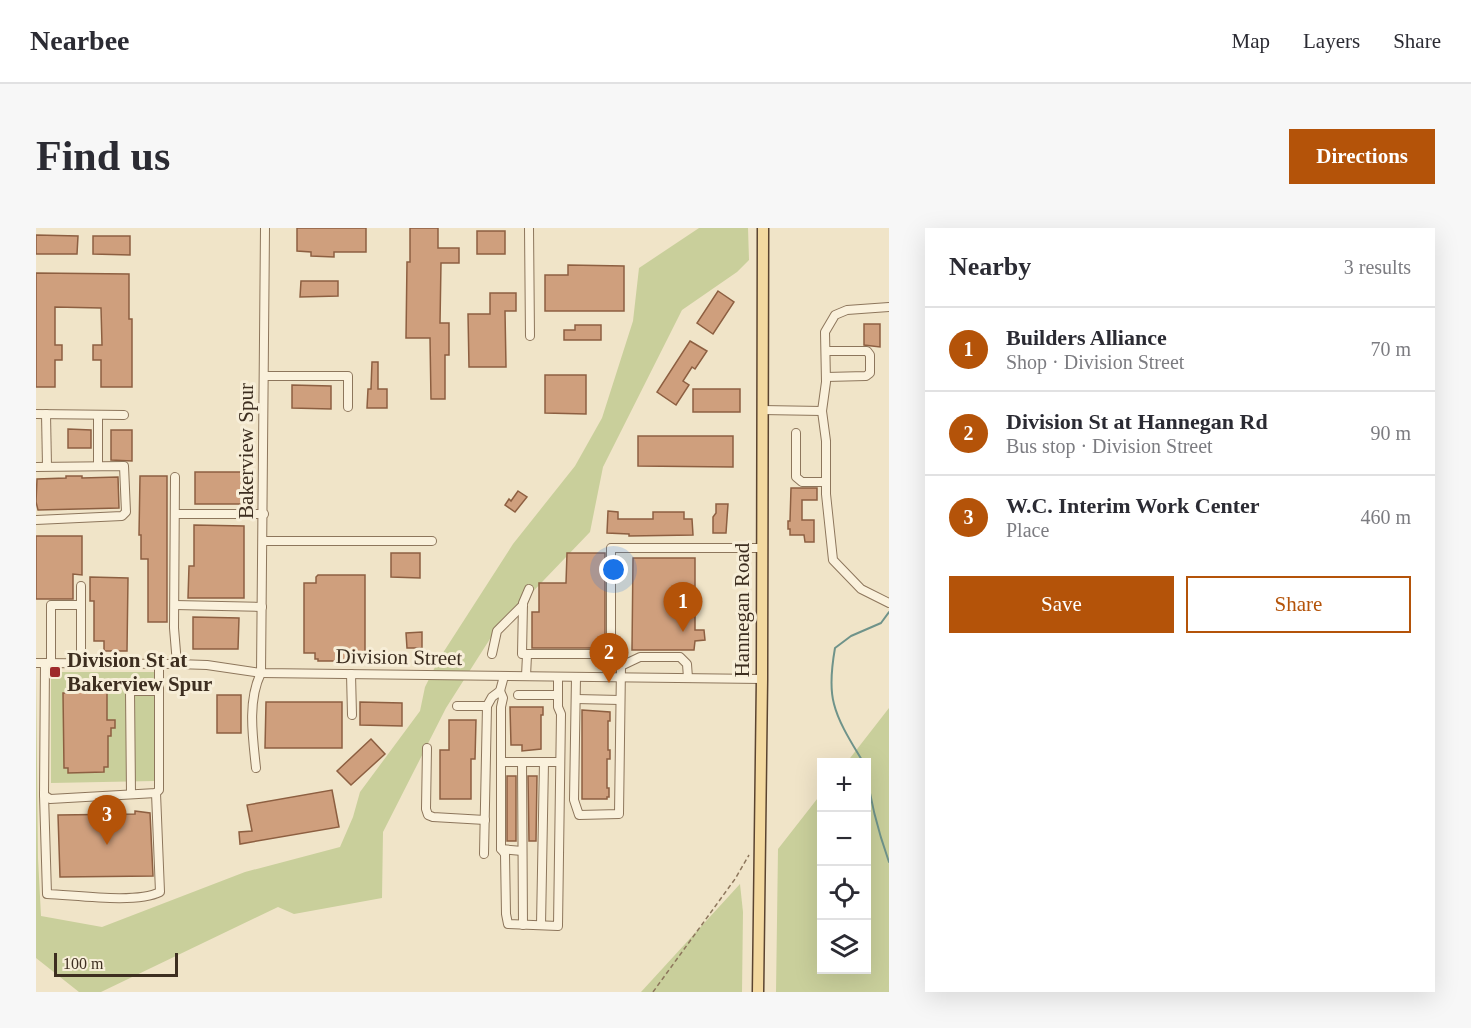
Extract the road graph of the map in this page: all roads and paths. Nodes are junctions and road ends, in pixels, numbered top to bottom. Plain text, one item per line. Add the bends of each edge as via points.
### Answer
1 (265, 228) edge
2 (529, 228) edge
3 (763, 228) edge
4 (889, 307) edge
5 (530, 336) dead end
6 (826, 351) junction
7 (264, 376) junction
8 (826, 377) junction
9 (348, 406) dead end
10 (762, 410) junction
11 (822, 411) junction
12 (36, 414) edge
13 (46, 414) junction
14 (99, 415) junction
15 (124, 415) dead end
16 (796, 433) dead end
17 (99, 465) junction
18 (47, 466) junction
19 (36, 467) edge
20 (176, 477) dead end
21 (826, 482) junction
22 (176, 514) junction
23 (264, 514) junction
24 (36, 520) edge
25 (264, 541) junction
26 (432, 541) dead end
27 (762, 548) junction
28 (81, 586) dead end
29 (529, 589) dead end
30 (889, 603) edge
31 (81, 605) junction
32 (175, 605) junction
33 (523, 605) junction
34 (262, 607) junction
35 (492, 654) dead end
36 (611, 654) junction
37 (527, 655) junction
38 (44, 663) edge
39 (81, 663) junction
40 (159, 663) junction
41 (177, 664) junction
42 (621, 666) junction
43 (261, 673) junction
44 (351, 674) junction
45 (504, 676) junction
46 (526, 676) junction
47 (558, 677) junction
48 (576, 677) junction
49 (621, 678) junction
50 (688, 678) junction
51 (762, 679) junction
52 (159, 691) junction
53 (500, 691) junction
54 (518, 695) dead end
55 (558, 695) junction
56 (576, 699) junction
57 (620, 700) junction
58 (457, 705) dead end
59 (487, 706) junction
60 (351, 715) dead end
61 (427, 748) dead end
62 (501, 762) junction
63 (522, 762) junction
64 (544, 762) junction
65 (560, 762) junction
66 (256, 768) dead end
67 (156, 793) junction
68 (131, 794) junction
69 (44, 795) junction
70 (484, 820) junction
71 (758, 840) junction
72 (501, 849) junction
73 (522, 851) junction
74 (484, 854) dead end
75 (523, 925) junction
76 (541, 925) junction
77 (653, 992) edge
78 (758, 992) edge

1 - 7 street, Bakerview Spur
2 - 5 street
3 - 10 main road, Hannegan Road
4 - 6 street via 847,310 835,315 825,332
6 - 8 street
6 - 8 street via 867,351 870,355 870,373 866,376
7 - 9 street via 348,376
7 - 23 street, Bakerview Spur
8 - 11 street
10 - 11 street
10 - 27 main road, Hannegan Road
11 - 21 street
12 - 13 street
13 - 14 street
13 - 18 street
14 - 15 street
14 - 17 street
16 - 21 street via 796,477 802,482
17 - 18 street
17 - 24 street via 124,466 125,514
18 - 19 street
20 - 22 street
21 - 30 street via 833,560 861,589
22 - 23 street
22 - 32 street
23 - 25 street, Bakerview Spur
25 - 26 street
25 - 34 street, Bakerview Spur
27 - 36 street via 611,548
27 - 51 main road, Hannegan Road
28 - 31 street
29 - 33 street
31 - 38 street via 51,605
31 - 39 street
32 - 34 street
32 - 41 street
33 - 35 street via 497,631
33 - 37 street via 522,654
34 - 43 street, Bakerview Spur
36 - 37 street
36 - 42 street
37 - 46 street
38 - 39 street, Division Street
38 - 69 street
39 - 40 street, Division Street
40 - 41 street, Division Street
40 - 52 street
41 - 43 street, Division Street
42 - 49 street
42 - 50 street via 640,657 680,657 687,664
43 - 44 street, Division Street
43 - 66 street, Bakerview Spur via 253,710
44 - 45 street, Division Street
44 - 60 street
45 - 46 street, Division Street
45 - 53 street
46 - 47 street, Division Street
47 - 48 street, Division Street
47 - 55 street
48 - 49 street, Division Street
48 - 56 street
49 - 50 street, Division Street
49 - 57 street
50 - 51 street, Division Street
51 - 71 main road, Hannegan Road
52 - 67 street
52 - 68 street via 130,691
53 - 59 street
53 - 62 street
54 - 55 street
55 - 65 street
56 - 57 street
56 - 57 street via 574,800 579,815 619,814
58 - 59 street
59 - 70 street
61 - 70 street via 428,815
62 - 63 street
62 - 72 street
63 - 64 street
63 - 73 street
64 - 65 street
64 - 76 street
65 - 76 street via 558,926
67 - 68 street
67 - 69 street via 160,892 122,897 47,894
68 - 69 street via 50,799
70 - 74 street
71 - 77 path via 735,879
71 - 78 main road, Hannegan Road
72 - 73 street
72 - 75 street via 505,854 507,924
73 - 75 street
75 - 76 street

